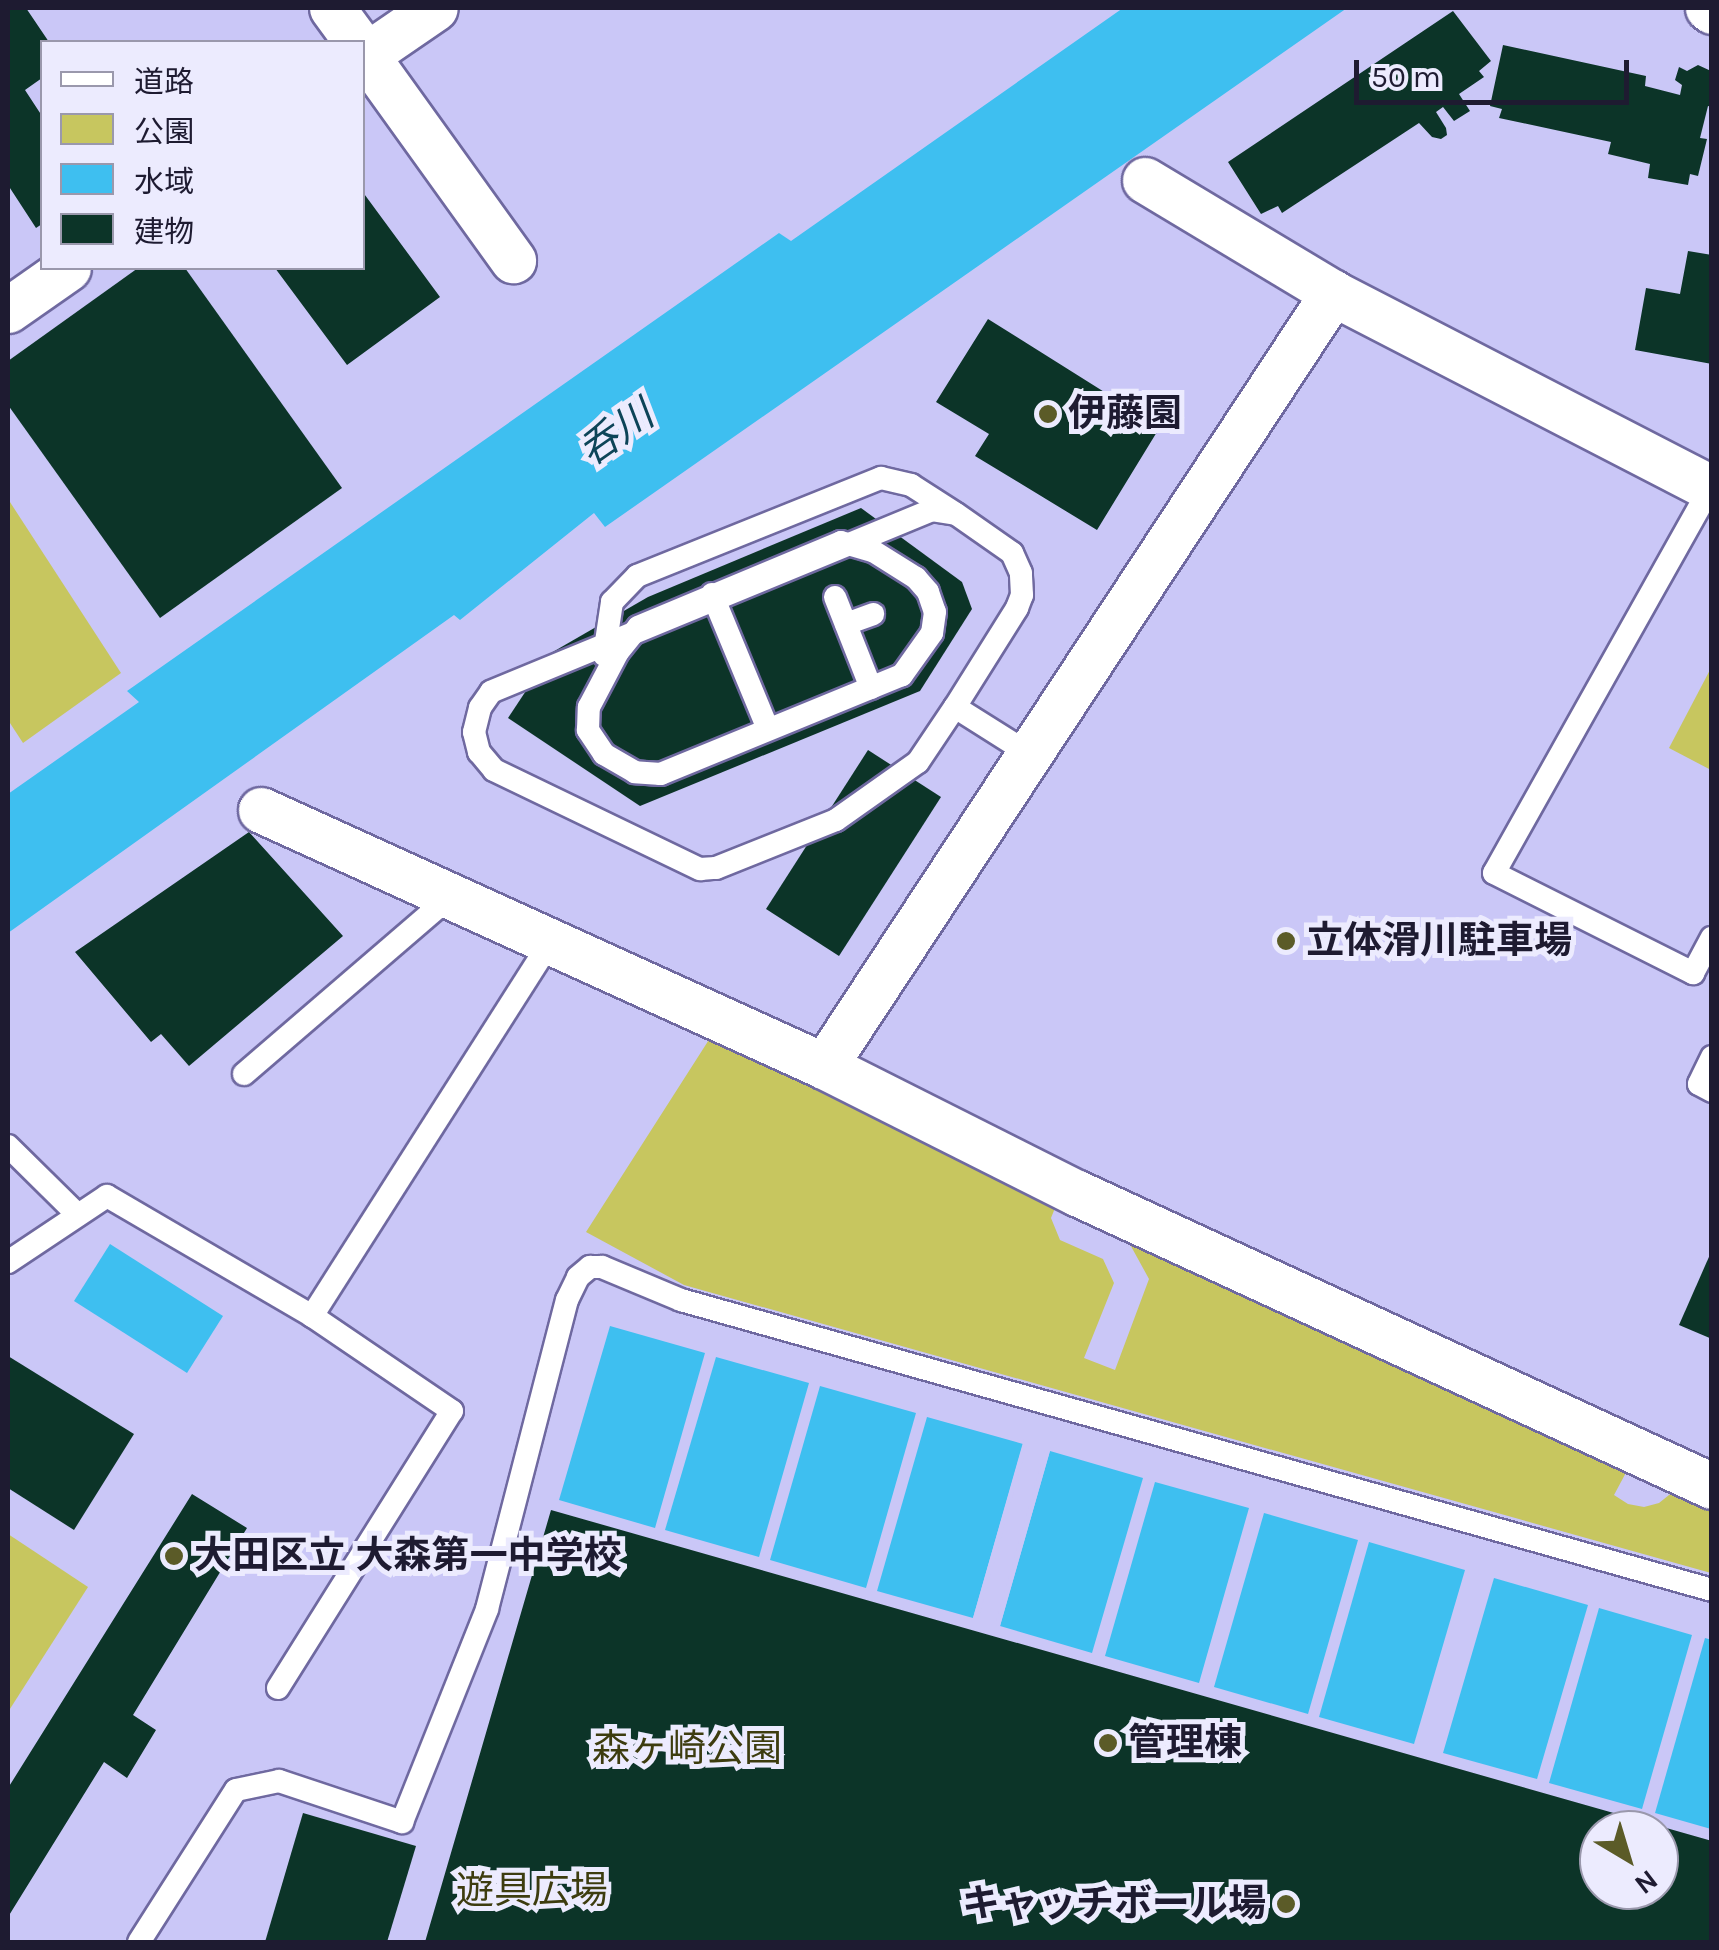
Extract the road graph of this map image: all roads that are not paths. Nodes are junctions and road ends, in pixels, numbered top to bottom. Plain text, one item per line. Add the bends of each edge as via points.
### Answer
1 (332, 8) edge
2 (436, 8) edge
3 (354, 40) edge
4 (365, 50) edge
5 (365, 56) edge
6 (1145, 180) dead end
7 (512, 260) dead end
8 (65, 270) edge
9 (1333, 293) junction
10 (8, 310) edge
11 (1710, 490) edge
12 (956, 514) junction
13 (712, 594) junction
14 (835, 597) dead end
15 (873, 614) dead end
16 (846, 624) junction
17 (871, 688) junction
18 (598, 689) junction
19 (956, 707) junction
20 (768, 729) junction
21 (1028, 752) junction
22 (261, 810) dead end
23 (450, 897) junction
24 (1712, 938) edge
25 (550, 942) junction
26 (1702, 978) edge
27 (1712, 1057) edge
28 (824, 1066) junction
29 (244, 1074) dead end
30 (1712, 1092) edge
31 (8, 1146) edge
32 (78, 1216) junction
33 (8, 1262) edge
34 (312, 1316) junction
35 (1712, 1486) edge
36 (1712, 1590) edge
37 (278, 1688) dead end
38 (140, 1942) edge

1 - 3 street
2 - 4 street
5 - 7 street
6 - 9 street
8 - 10 street
9 - 11 street
9 - 21 street
11 - 26 lane via 1494,873
12 - 18 lane via 911,485 881,478 637,576 612,602
12 - 19 lane via 1012,553 1022,594
12 - 19 lane via 932,510 492,692 474,732 494,770 700,869 836,820 918,762
13 - 17 lane via 841,542 872,551 916,578 936,612 932,633 912,664
13 - 18 lane via 638,627
13 - 20 lane
14 - 16 lane
15 - 16 lane
16 - 17 lane
17 - 20 lane
18 - 20 lane via 588,730 604,754 635,772 661,774
19 - 21 lane
21 - 28 street
22 - 23 street
23 - 25 street
23 - 29 lane
24 - 26 lane
25 - 28 street
25 - 34 lane
27 - 30 lane via 1700,1084
28 - 35 street via 1077,1193
31 - 32 lane
32 - 33 lane
32 - 34 lane via 107,1196
34 - 37 lane via 452,1411
36 - 38 lane via 700,1305 602,1266 590,1268 567,1300 487,1609 402,1822 278,1781 236,1790

